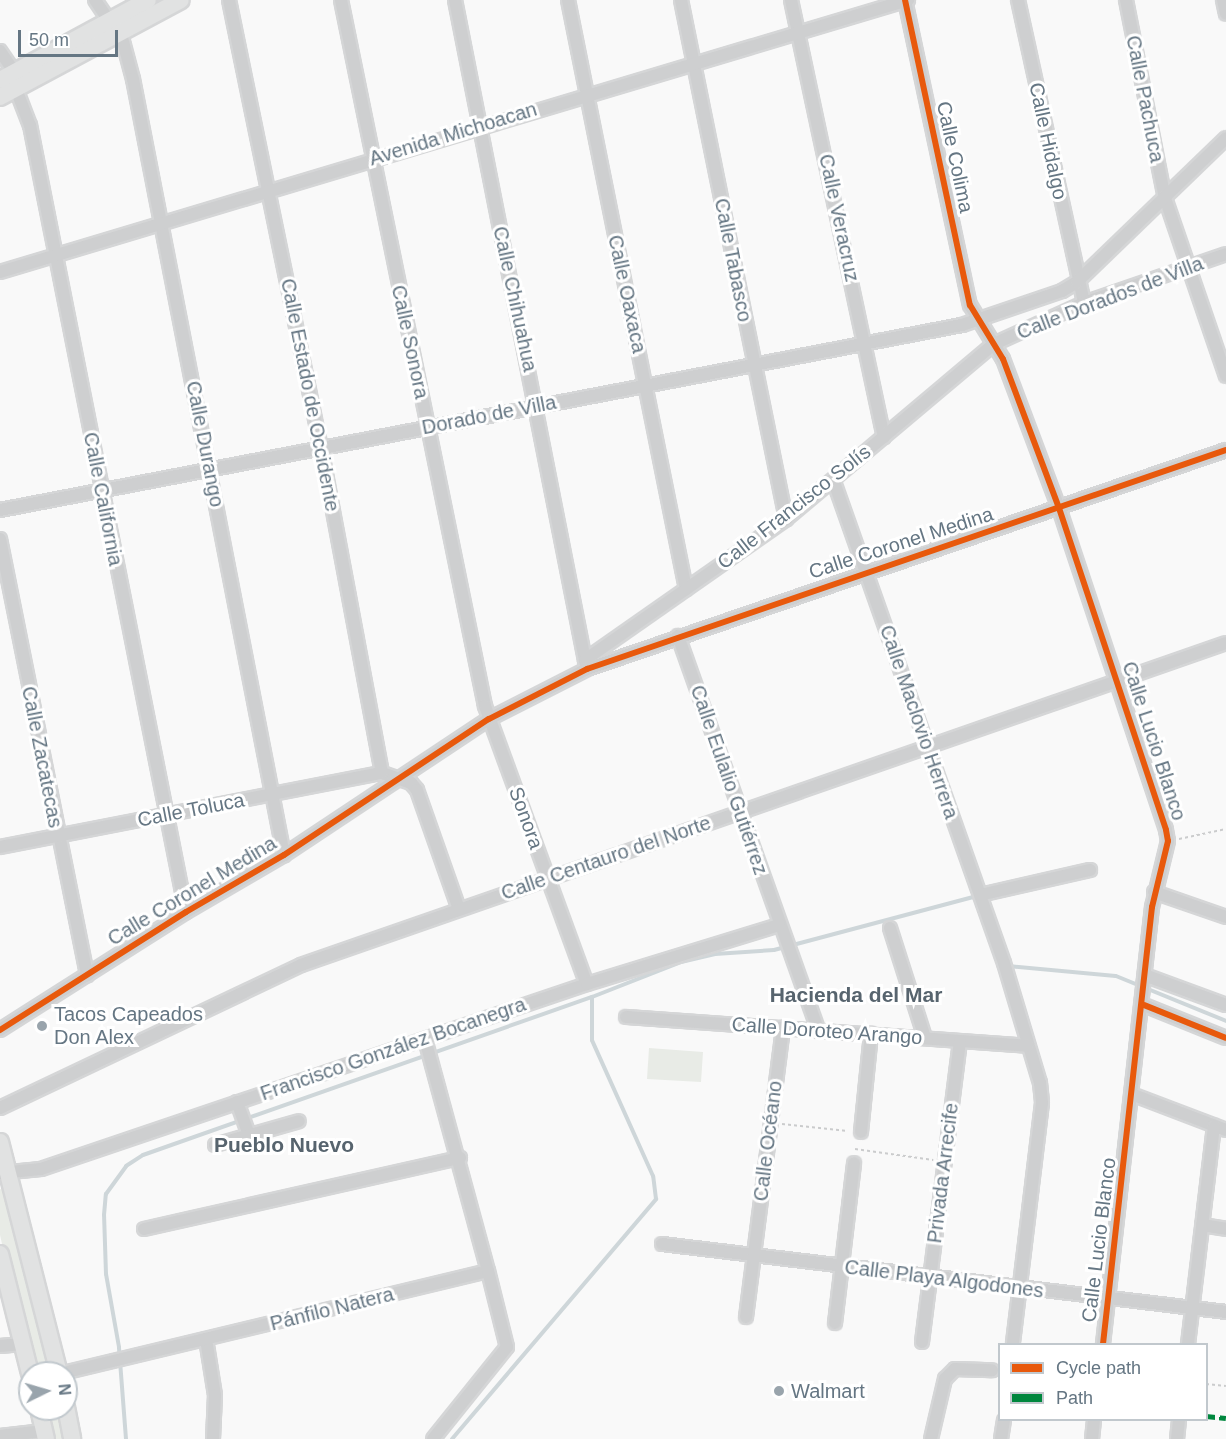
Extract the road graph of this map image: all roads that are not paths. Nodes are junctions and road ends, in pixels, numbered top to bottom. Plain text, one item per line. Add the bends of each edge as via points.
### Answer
1 (95, 0) edge
2 (148, 0) edge
3 (181, 0) edge
4 (229, 0) edge
5 (341, 0) edge
6 (455, 0) edge
7 (568, 0) edge
8 (681, 0) edge
9 (791, 0) edge
10 (906, 0) edge
11 (1018, 0) edge
12 (1126, 0) edge
13 (1223, 0) edge
14 (1226, 14) edge
15 (109, 21) junction
16 (798, 30) junction
17 (121, 34) junction
18 (0, 51) edge
19 (693, 62) junction
20 (10, 80) edge
21 (586, 93) junction
22 (0, 97) edge
23 (479, 127) junction
24 (1226, 138) edge
25 (372, 158) junction
26 (269, 192) junction
27 (1165, 198) junction
28 (161, 224) junction
29 (1226, 254) edge
30 (55, 255) junction
31 (1189, 268) junction
32 (0, 272) edge
33 (1077, 282) junction
34 (1084, 303) junction
35 (977, 320) junction
36 (867, 344) junction
37 (994, 344) junction
38 (755, 364) junction
39 (1226, 376) edge
40 (646, 386) junction
41 (537, 405) junction
42 (428, 426) junction
43 (884, 437) junction
44 (321, 447) junction
45 (1226, 450) edge
46 (210, 470) junction
47 (834, 482) junction
48 (102, 491) junction
49 (1059, 508) junction
50 (0, 510) edge
51 (786, 519) junction
52 (0, 539) edge
53 (865, 571) junction
54 (686, 589) junction
55 (678, 636) junction
56 (1226, 643) edge
57 (586, 665) junction
58 (1117, 681) junction
59 (489, 719) junction
60 (927, 747) junction
61 (381, 773) junction
62 (399, 778) junction
63 (272, 794) junction
64 (741, 811) junction
65 (166, 814) junction
66 (58, 837) junction
67 (0, 847) edge
68 (284, 855) junction
69 (1089, 870) dead end
70 (548, 879) junction
71 (1154, 892) junction
72 (980, 895) junction
73 (459, 909) junction
74 (186, 912) junction
75 (1226, 917) edge
76 (780, 928) junction
77 (890, 928) dead end
78 (87, 975) junction
79 (1147, 976) junction
80 (587, 984) junction
81 (1144, 1005) junction
82 (1226, 1005) edge
83 (626, 1017) dead end
84 (783, 1027) junction
85 (0, 1030) edge
86 (818, 1030) junction
87 (871, 1034) junction
88 (925, 1038) junction
89 (1226, 1038) edge
90 (960, 1041) junction
91 (427, 1044) junction
92 (1028, 1046) junction
93 (1134, 1095) junction
94 (237, 1102) junction
95 (0, 1108) edge
96 (299, 1121) dead end
97 (1220, 1128) edge
98 (861, 1132) road end
99 (249, 1136) junction
100 (0, 1142) edge
101 (215, 1145) dead end
102 (460, 1158) junction
103 (854, 1163) road end
104 (4, 1173) edge
105 (1202, 1225) junction
106 (144, 1229) dead end
107 (1226, 1229) edge
108 (662, 1244) dead end
109 (754, 1255) junction
110 (0, 1258) edge
111 (842, 1266) junction
112 (488, 1271) junction
113 (930, 1276) junction
114 (1019, 1289) junction
115 (1108, 1298) junction
116 (1192, 1308) junction
117 (1226, 1312) edge
118 (746, 1317) dead end
119 (835, 1323) dead end
120 (206, 1339) junction
121 (922, 1342) dead end
122 (1013, 1343) edge
123 (1103, 1343) edge
124 (1188, 1343) edge
125 (23, 1344) junction
126 (0, 1346) edge
127 (27, 1361) edge
128 (58, 1361) edge
129 (78, 1370) edge
130 (992, 1370) dead end
131 (69, 1421) edge
132 (1004, 1421) edge
133 (1094, 1421) edge
134 (1179, 1421) edge
135 (45, 1435) edge
136 (0, 1436) edge
137 (72, 1439) edge
138 (213, 1439) edge
139 (433, 1439) edge
140 (931, 1439) edge
141 (1001, 1439) edge
142 (1092, 1439) edge
143 (1177, 1439) edge

1 - 15 street
2 - 15 street
3 - 17 street
4 - 26 street, Calle Estado de Occidente
5 - 25 street, Calle Sonora
6 - 23 street, Calle Chihuahua
7 - 21 street, Calle Oaxaca
8 - 19 street, Calle Tabasco
9 - 16 street, Calle Veracruz
10 - 16 street, Avenida Michoacan
10 - 35 street, Calle Colima via 966,291
11 - 33 street, Calle Hidalgo
12 - 27 street, Calle Pachuca
13 - 14 street
15 - 20 street
16 - 19 street, Avenida Michoacan
16 - 36 street, Calle Veracruz
17 - 20 street
17 - 28 street, Calle Durango
18 - 20 street, Calle California
19 - 21 street, Avenida Michoacan
19 - 38 street, Calle Tabasco
20 - 22 street
20 - 30 street, Calle California via 30,125
21 - 23 street, Avenida Michoacan
21 - 40 street, Calle Oaxaca
23 - 25 street, Avenida Michoacan
23 - 41 street, Calle Chihuahua
24 - 27 street
25 - 26 street, Avenida Michoacan
25 - 42 street, Calle Sonora
26 - 28 street, Avenida Michoacan
26 - 44 street, Calle Estado de Occidente
27 - 31 street, Calle Pachuca
27 - 33 street
28 - 30 street, Avenida Michoacan
28 - 46 street, Calle Durango
29 - 31 street, Calle Dorados de Villa
30 - 32 street, Avenida Michoacan
30 - 48 street, Calle California
31 - 34 street, Calle Dorados de Villa
31 - 39 street, Calle Pachuca
33 - 34 street, Calle Hidalgo
33 - 35 street via 1062,291
34 - 37 street, Calle Dorados de Villa
35 - 36 street, Dorado de Villa
35 - 37 street, Calle Colima
36 - 38 street, Dorado de Villa
36 - 43 street, Calle Veracruz
37 - 43 street, Calle Francisco Solís
37 - 49 street, Calle Lucio Blanco
38 - 40 street, Dorado de Villa
38 - 51 street, Calle Tabasco
40 - 41 street, Dorado de Villa
40 - 54 street, Calle Oaxaca
41 - 42 street, Dorado de Villa
41 - 57 street, Calle Chihuahua
42 - 44 street, Dorado de Villa
42 - 59 street, Calle Sonora
43 - 47 street, Calle Francisco Solís
44 - 46 street, Dorado de Villa
44 - 61 street, Calle Estado de Occidente
45 - 49 street, Calle Coronel Medina
46 - 48 street, Dorado de Villa
46 - 63 street, Calle Durango
47 - 51 street, Calle Francisco Solís
47 - 53 street, Calle Maclovio Herrera
48 - 50 street, Dorado de Villa
48 - 65 street, Calle California
49 - 53 street, Calle Coronel Medina
49 - 58 street, Calle Lucio Blanco
51 - 54 street, Calle Francisco Solís
52 - 66 street, Calle Zacatecas
53 - 55 street, Calle Coronel Medina
53 - 60 street, Calle Maclovio Herrera
54 - 57 street, Calle Francisco Solís
55 - 57 street, Calle Coronel Medina
55 - 64 street, Calle Eulalio Gutiérrez
56 - 58 street, Calle Centauro del Norte
57 - 59 street, Calle Coronel Medina
58 - 60 street, Calle Centauro del Norte
58 - 71 street, Calle Lucio Blanco via 1168,841
59 - 62 street, Calle Coronel Medina
59 - 70 street, Sonora
60 - 64 street, Calle Centauro del Norte
60 - 72 street, Calle Maclovio Herrera
61 - 62 street
61 - 63 street, Calle Toluca
62 - 68 street, Calle Coronel Medina
62 - 73 street via 417,790
63 - 65 street, Calle Toluca
63 - 68 street, Calle Durango
64 - 70 street, Calle Centauro del Norte
64 - 76 street, Calle Eulalio Gutiérrez
65 - 66 street, Calle Toluca
65 - 74 street, Calle California
66 - 67 street, Calle Toluca
66 - 78 street, Calle Zacatecas
68 - 74 street, Calle Coronel Medina
69 - 72 street
70 - 73 street, Calle Centauro del Norte
70 - 80 street, Sonora
71 - 75 street
71 - 79 street, Calle Lucio Blanco
72 - 92 street, Calle Maclovio Herrera
73 - 95 street, Calle Centauro del Norte via 252,985
74 - 78 street, Calle Coronel Medina
76 - 80 street, Francisco González Bocanegra
76 - 86 street, Calle Eulalio Gutiérrez
77 - 88 street
78 - 85 street, Calle Coronel Medina
79 - 81 street, Calle Lucio Blanco
79 - 82 street
80 - 91 street, Francisco González Bocanegra
81 - 89 street
81 - 93 street, Calle Lucio Blanco
83 - 84 street, Calle Doroteo Arango
84 - 86 street, Calle Doroteo Arango
84 - 109 street, Calle Océano
86 - 87 street, Calle Doroteo Arango
87 - 88 street, Calle Doroteo Arango
87 - 98 street
88 - 90 street, Calle Doroteo Arango
90 - 92 street, Calle Doroteo Arango
90 - 113 street, Privada Arrecife
91 - 94 street, Francisco González Bocanegra
91 - 102 street
92 - 114 street via 1042,1103
93 - 97 street
93 - 115 street, Calle Lucio Blanco
94 - 99 street
94 - 104 street, Francisco González Bocanegra via 41,1169
96 - 99 street
97 - 105 street
99 - 101 street
100 - 104 street
102 - 106 street
102 - 112 street
103 - 111 street
104 - 128 street
105 - 107 street
105 - 116 street
108 - 109 street, Calle Playa Algodones
109 - 111 street, Calle Playa Algodones
109 - 118 street, Calle Océano
110 - 125 street
111 - 113 street, Calle Playa Algodones
111 - 119 street
112 - 120 street, Pánfilo Natera
112 - 139 street via 507,1347
113 - 114 street, Calle Playa Algodones
113 - 121 street, Privada Arrecife
114 - 115 street, Calle Playa Algodones
114 - 122 street
115 - 116 street, Calle Playa Algodones
115 - 123 street, Calle Lucio Blanco
116 - 117 street, Calle Playa Algodones
116 - 124 street
120 - 129 street, Pánfilo Natera
120 - 138 street via 215,1395
125 - 126 street
125 - 127 street
130 - 140 street via 955,1369 945,1379
131 - 137 street
132 - 141 street
133 - 142 street
134 - 143 street
135 - 136 street

